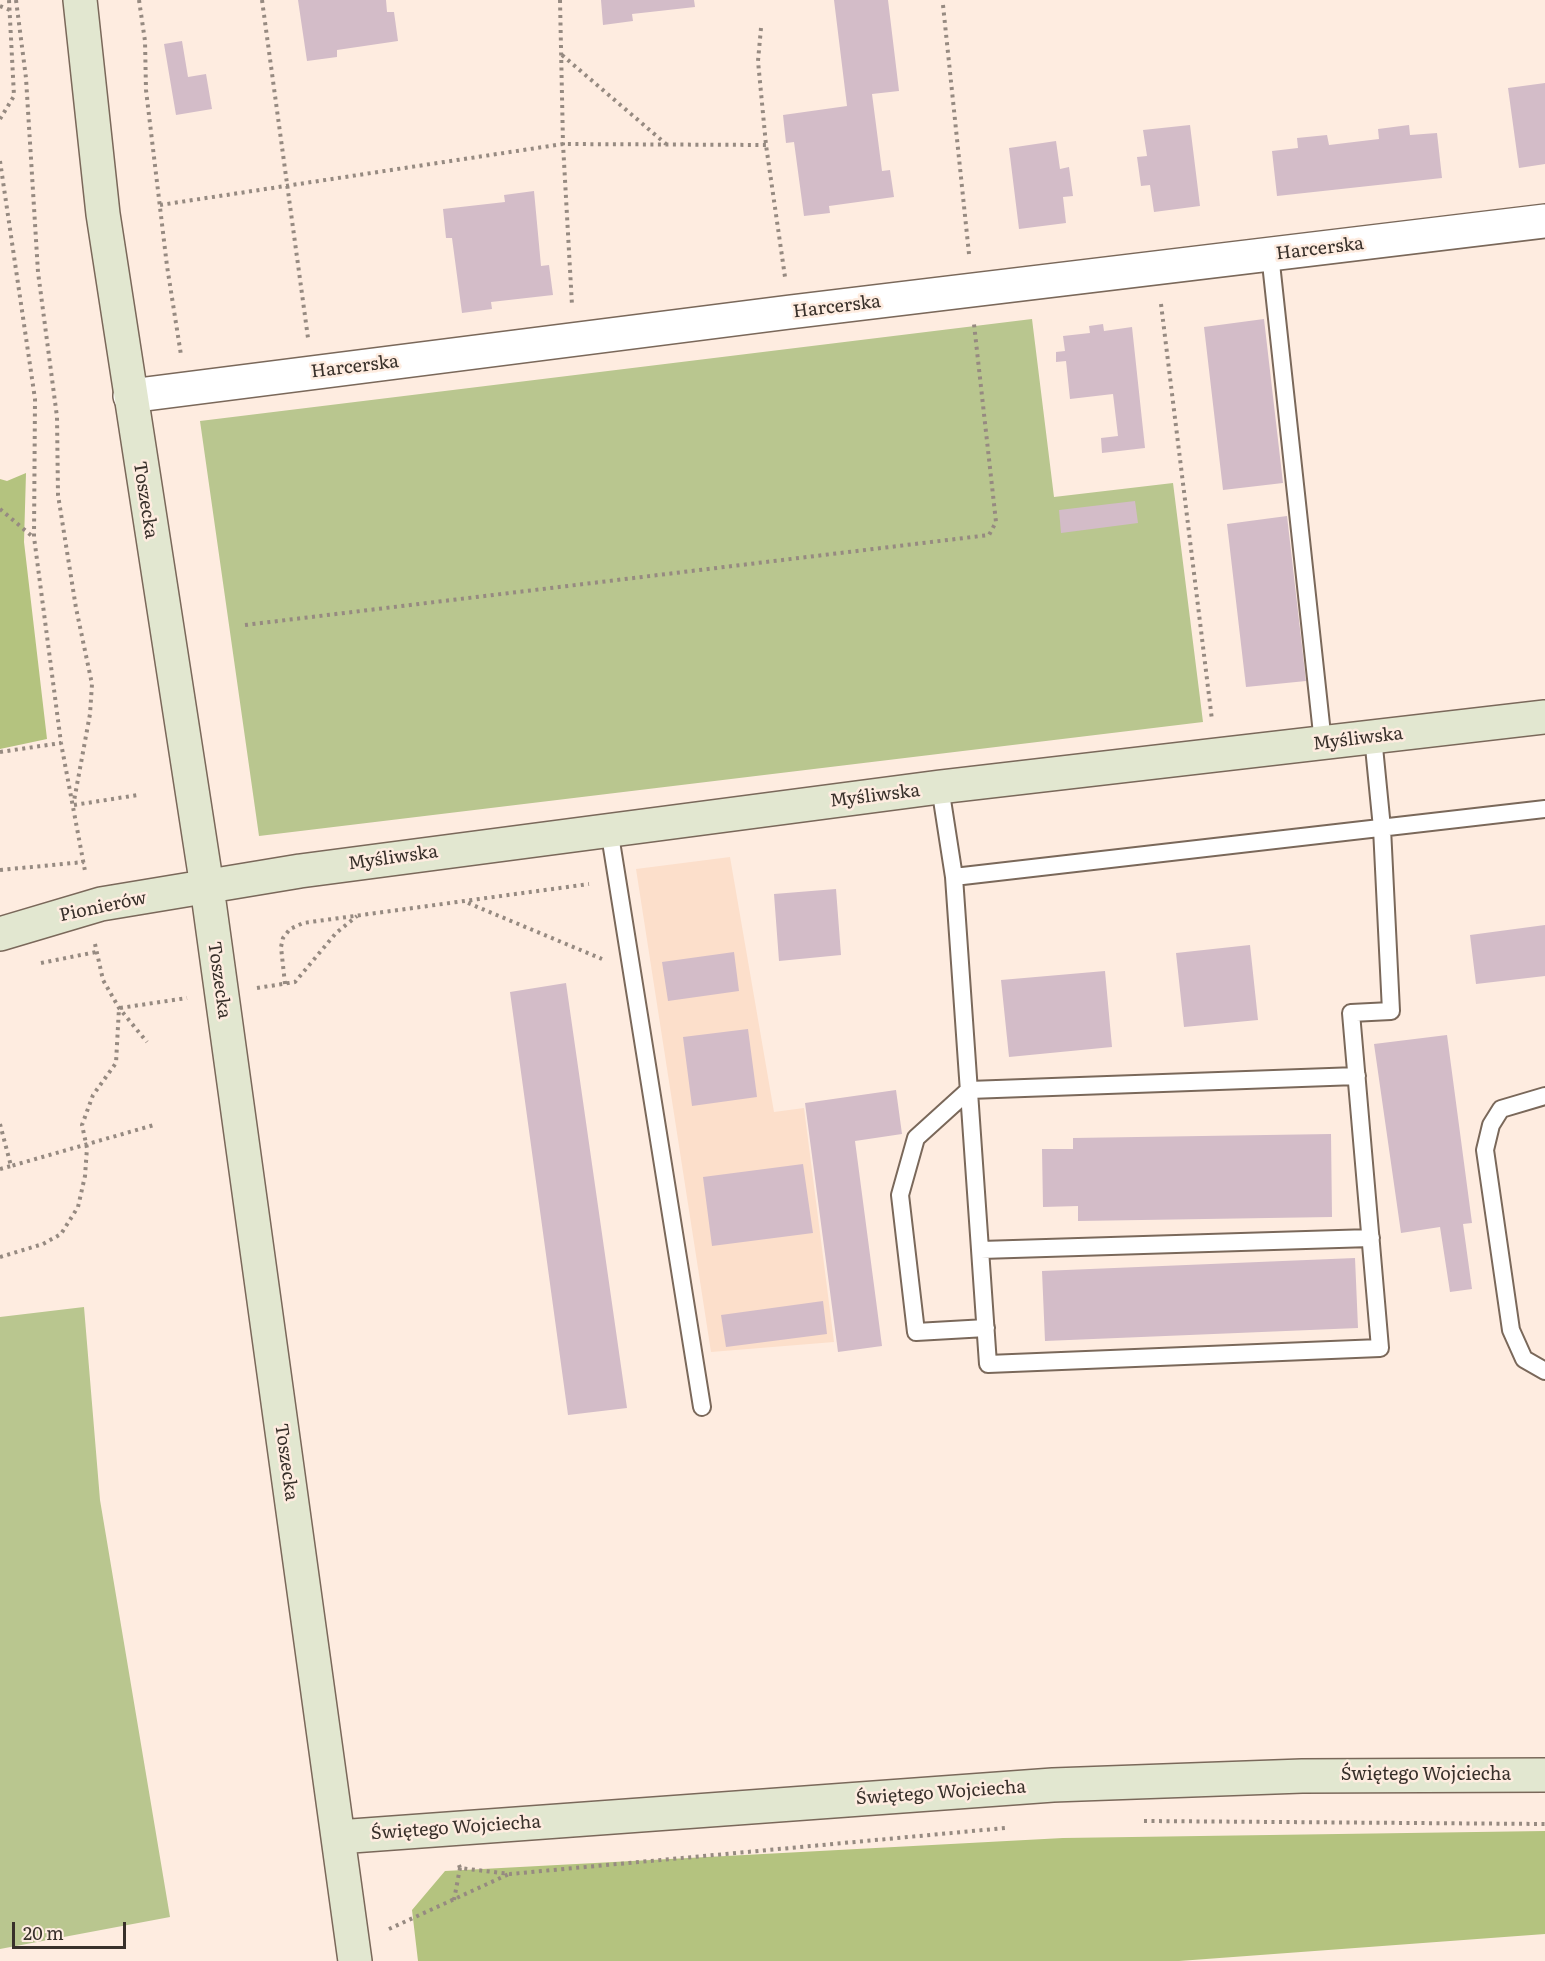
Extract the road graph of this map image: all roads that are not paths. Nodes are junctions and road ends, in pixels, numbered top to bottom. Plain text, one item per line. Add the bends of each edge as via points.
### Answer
1 (80, 0) edge
2 (1545, 221) edge
3 (1270, 254) junction
4 (130, 396) junction
5 (1545, 717) edge
6 (1372, 737) junction
7 (1323, 743) junction
8 (940, 787) junction
9 (1545, 809) edge
10 (1382, 828) junction
11 (609, 829) junction
12 (954, 877) junction
13 (207, 887) junction
14 (0, 934) edge
15 (1357, 1076) junction
16 (969, 1090) junction
17 (1545, 1096) edge
18 (1371, 1238) junction
19 (981, 1250) junction
20 (986, 1328) junction
21 (1545, 1371) edge
22 (702, 1407) dead end
23 (1545, 1775) edge
24 (338, 1837) junction
25 (355, 1961) edge

1 - 4 main road, Toszecka via 103,214
2 - 3 street, Harcerska
3 - 4 street, Harcerska
3 - 7 lane
4 - 13 main road, Toszecka
5 - 6 main road, Myśliwska
6 - 7 main road, Myśliwska
6 - 10 lane
7 - 8 main road, Myśliwska
8 - 11 main road, Myśliwska
8 - 12 lane
9 - 10 lane
10 - 12 lane
10 - 15 lane via 1391,1011 1352,1013
11 - 13 main road, Myśliwska
11 - 22 lane
12 - 16 lane
13 - 14 main road, Pionierów via 101,904
13 - 24 main road, Toszecka
15 - 16 lane
15 - 18 lane
16 - 19 lane
16 - 20 lane via 916,1138 900,1195 916,1332
17 - 21 lane via 1501,1109 1491,1125 1485,1150 1511,1330 1524,1359
18 - 19 lane
18 - 20 lane via 1380,1348 988,1364
19 - 20 lane
23 - 24 main road, Świętego Wojciecha via 1302,1776 1053,1785
24 - 25 main road, Toszecka

